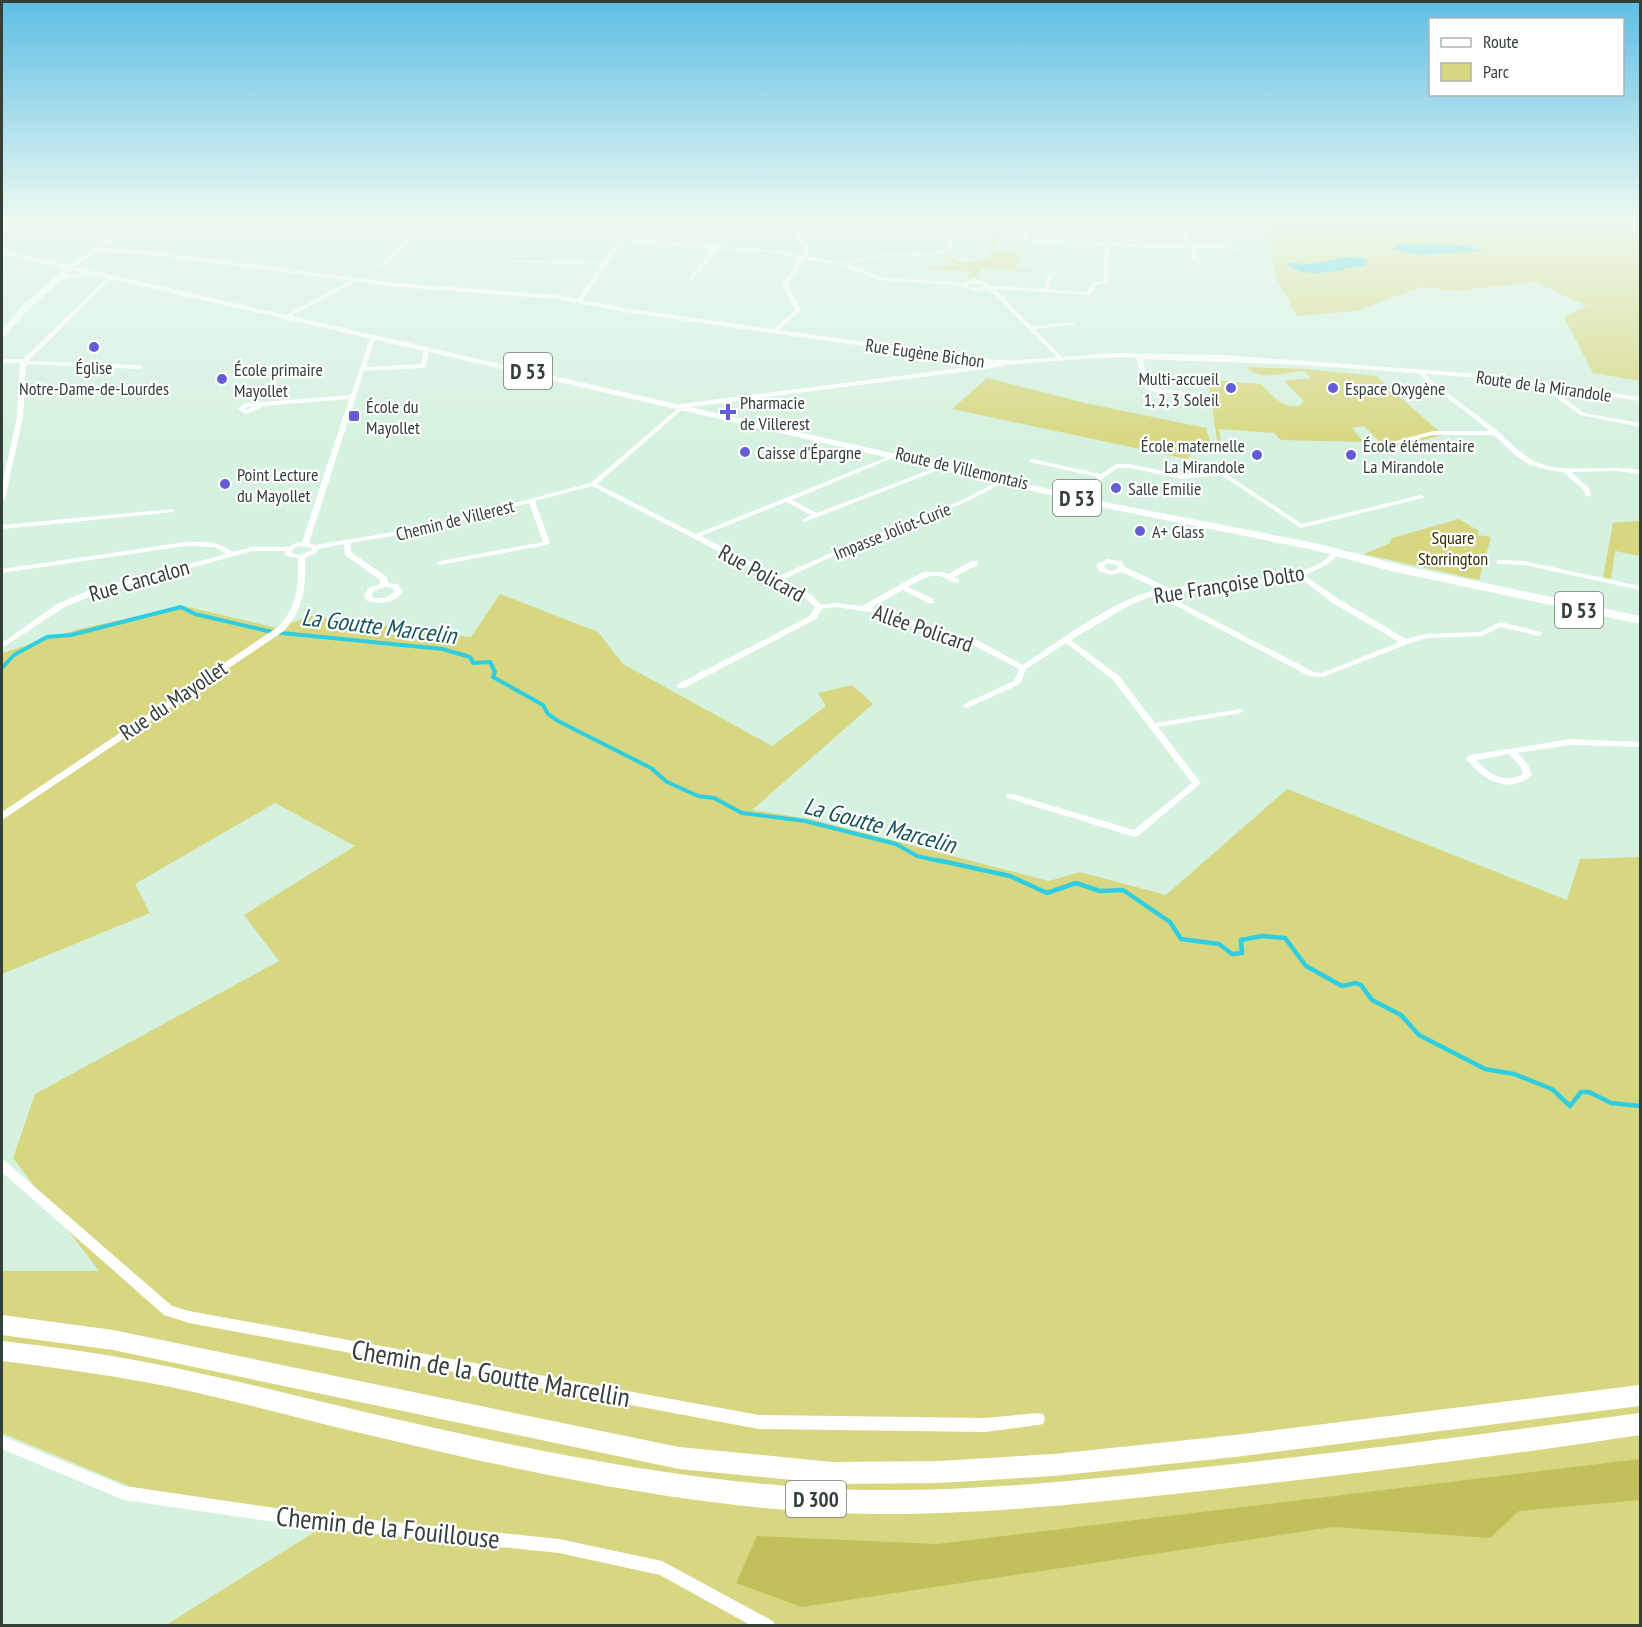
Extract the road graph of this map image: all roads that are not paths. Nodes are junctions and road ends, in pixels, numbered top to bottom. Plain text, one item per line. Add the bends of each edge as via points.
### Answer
1 (39, 294) edge
2 (94, 294) edge
3 (187, 294) edge
4 (329, 294) edge
5 (528, 294) edge
6 (584, 294) edge
7 (790, 294) edge
8 (996, 294) edge
9 (579, 301) junction
10 (287, 316) junction
11 (1072, 323) dead end
12 (1030, 327) junction
13 (774, 332) junction
14 (2, 334) edge
15 (373, 336) junction
16 (427, 348) junction
17 (1139, 357) junction
18 (1060, 358) junction
19 (2, 361) edge
20 (24, 362) junction
21 (1002, 363) junction
22 (140, 367) dead end
23 (362, 369) junction
24 (1421, 372) junction
25 (1540, 383) junction
26 (1194, 395) dead end
27 (353, 397) junction
28 (1641, 399) edge
29 (260, 406) dead end
30 (683, 406) junction
31 (1641, 425) edge
32 (1496, 433) junction
33 (1387, 445) dead end
34 (897, 455) junction
35 (1032, 461) dead end
36 (941, 465) junction
37 (1566, 471) junction
38 (1641, 472) edge
39 (1102, 476) junction
40 (1007, 480) junction
41 (592, 484) junction
42 (1588, 495) dead end
43 (1421, 497) dead end
44 (1086, 498) junction
45 (2, 499) edge
46 (788, 500) junction
47 (532, 501) junction
48 (172, 511) dead end
49 (817, 516) junction
50 (805, 520) dead end
51 (2, 527) edge
52 (696, 536) junction
53 (305, 543) junction
54 (347, 543) junction
55 (316, 547) junction
56 (289, 549) junction
57 (230, 554) junction
58 (1336, 554) junction
59 (301, 557) junction
60 (1500, 562) dead end
61 (440, 563) dead end
62 (975, 563) dead end
63 (1122, 569) dead end
64 (2, 571) edge
65 (1299, 574) junction
66 (779, 579) junction
67 (384, 585) dead end
68 (903, 587) junction
69 (1641, 588) edge
70 (1169, 591) junction
71 (1155, 592) junction
72 (931, 601) dead end
73 (819, 607) junction
74 (865, 608) junction
75 (1641, 622) edge
76 (1538, 634) dead end
77 (1066, 640) junction
78 (1405, 642) junction
79 (2, 646) edge
80 (1023, 669) junction
81 (681, 686) dead end
82 (968, 706) dead end
83 (1240, 711) dead end
84 (1155, 725) junction
85 (1641, 745) edge
86 (1512, 752) junction
87 (1010, 796) dead end
88 (2, 816) edge
89 (2, 1165) edge
90 (2, 1325) edge
91 (2, 1351) edge
92 (1641, 1396) edge
93 (1038, 1419) dead end
94 (1641, 1424) edge
95 (2, 1443) edge
96 (768, 1626) edge

1 - 14 main road
2 - 20 street
3 - 10 main road, D 53
4 - 10 street
5 - 9 street, Rue Eugène Bichon
6 - 9 street
7 - 13 street via 798,310
8 - 12 street
9 - 13 street, Rue Eugène Bichon
10 - 15 main road, D 53
11 - 12 street
12 - 18 street
13 - 21 street, Rue Eugène Bichon
15 - 16 main road, D 53
15 - 23 street
16 - 23 street via 423,366
16 - 30 main road, D 53
17 - 18 street, Route de la Mirandole
17 - 24 street, Route de la Mirandole
17 - 26 street via 1147,387
18 - 21 street, Route de la Mirandole
19 - 20 street
20 - 22 street
20 - 45 street via 20,417
21 - 30 street via 986,369
23 - 27 street
24 - 25 street, Route de la Mirandole
24 - 32 street
25 - 28 street, Route de la Mirandole
25 - 31 street via 1582,414
27 - 29 street
27 - 53 street
30 - 34 main road, Route de Villemontais / D 53
30 - 41 street
32 - 33 street via 1432,433
32 - 37 street via 1522,459
34 - 36 main road, Route de Villemontais / D 53
34 - 46 street
35 - 39 street
36 - 40 main road, Route de Villemontais / D 53
36 - 49 street
37 - 38 street via 1605,468
37 - 42 street via 1587,489
39 - 43 street via 1122,465 1182,477 1222,473 1301,526
39 - 44 street
40 - 44 main road, Route de Villemontais / D 53
40 - 66 street, Impasse Joliot-Curie
41 - 47 street, Chemin de Villerest
41 - 52 street, Rue Policard
44 - 58 main road, Route de Villemontais / D 53
46 - 49 street
46 - 52 street
47 - 54 street, Chemin de Villerest via 423,529
47 - 61 street via 547,543
48 - 51 street
49 - 50 street
52 - 66 street, Rue Policard
53 - 55 street
53 - 56 street
54 - 55 street, Chemin de Villerest
54 - 67 street via 348,553 384,579
55 - 59 street via 312,554
56 - 57 street, Rue Cancalon via 264,547
56 - 59 street via 288,554
57 - 64 street via 211,544 186,544
57 - 79 street, Rue Cancalon via 75,598
58 - 65 street, Rue Françoise Dolto via 1313,571
58 - 75 main road, Route de Villemontais / D 53
59 - 88 street, Rue du Mayollet via 303,580 297,609 282,628
60 - 69 street
62 - 68 street via 952,579 926,574
63 - 70 street
65 - 70 street, Rue Françoise Dolto
65 - 78 street
66 - 73 street, Rue Policard
68 - 72 street
68 - 74 street
70 - 71 street, Rue Françoise Dolto
71 - 77 street, Rue Françoise Dolto
71 - 78 street via 1312,674 1323,675
73 - 74 street, Allée Policard via 835,604
73 - 81 street, Rue Policard via 813,617
74 - 80 street, Allée Policard via 976,643
76 - 78 street via 1500,624 1482,634 1426,636
77 - 80 street, Rue Françoise Dolto
77 - 84 street via 1116,678
80 - 82 street, Rue Françoise Dolto via 1017,682
83 - 84 street
84 - 87 street via 1197,783 1135,834
85 - 86 street via 1571,742
86 - 86 street via 1481,757 1470,758 1489,778 1519,782 1528,775
89 - 93 street, Chemin de la Goutte Marcellin via 168,1311 189,1317 759,1422 985,1425
90 - 92 main road, D 300 via 113,1340 679,1458 832,1473 1054,1465
91 - 94 main road, D 300 via 118,1367 559,1464 661,1483 790,1498 918,1502 1081,1493
95 - 96 street, Chemin de la Fouillouse via 124,1493 316,1521 559,1546 662,1568

